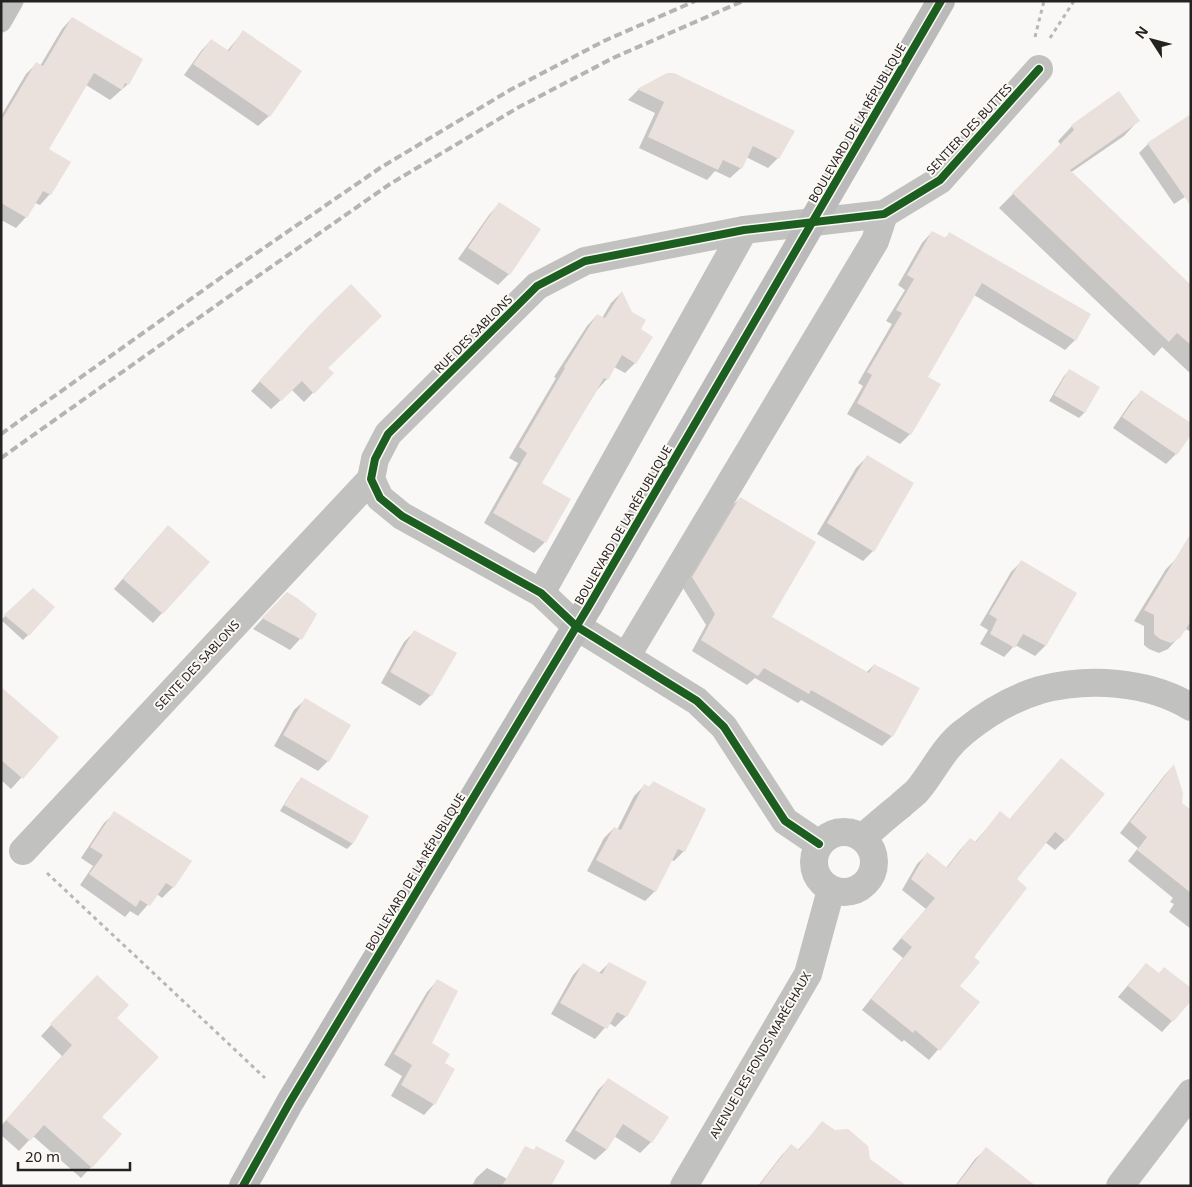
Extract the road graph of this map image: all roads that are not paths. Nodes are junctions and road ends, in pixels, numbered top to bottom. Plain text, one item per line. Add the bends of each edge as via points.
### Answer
1 (13, 1) edge
2 (940, 1) edge
3 (1, 22) edge
4 (1036, 57) road end
5 (884, 214) junction
6 (744, 230) junction
7 (371, 479) junction
8 (541, 593) junction
9 (583, 615) junction
10 (626, 657) junction
11 (1191, 707) edge
12 (862, 838) junction
13 (819, 844) junction
14 (23, 850) road end
15 (831, 890) junction
16 (1191, 1093) edge
17 (243, 1186) edge
18 (684, 1186) edge
19 (1120, 1186) edge

1 - 3 lane
2 - 9 main road, BOULEVARD DE LA RÉPUBLIQUE, bridge
4 - 5 street, SENTIER DES BUTTES via 940,180
5 - 6 street, RUE DES SABLONS
5 - 10 street via 875,241
6 - 7 street, RUE DES SABLONS via 585,261 537,286 388,434 375,459
6 - 8 street
7 - 8 street via 380,498 402,516
7 - 14 street, SENTE DES SABLONS
8 - 9 street
9 - 10 street
9 - 17 main road, BOULEVARD DE LA RÉPUBLIQUE via 290,1102
10 - 13 street via 697,701 724,727 785,821
11 - 12 street via 1154,691 1115,683 1065,685 1038,691 995,709 963,732 945,749 916,791
12 - 13 street via 854,833 835,833
12 - 15 street via 873,854 872,874 867,882 850,892
13 - 15 street via 814,870 823,885
15 - 18 street, AVENUE DES FONDS MARÉCHAUX via 808,974
16 - 19 street

